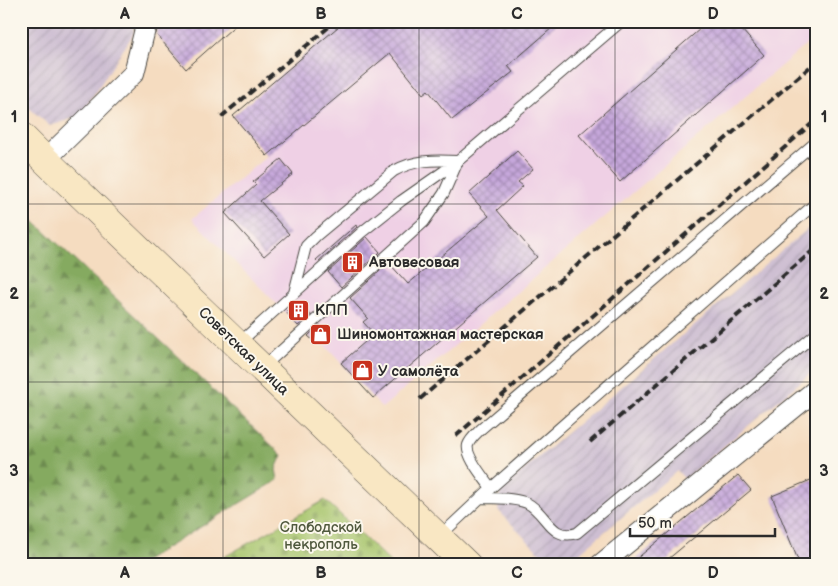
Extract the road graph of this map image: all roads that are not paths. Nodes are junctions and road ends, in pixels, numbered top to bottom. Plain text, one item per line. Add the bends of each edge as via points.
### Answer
1 (147, 21) edge
2 (622, 21) edge
3 (21, 136) edge
4 (817, 140) edge
5 (45, 160) junction
6 (458, 161) junction
7 (817, 202) edge
8 (294, 293) junction
9 (817, 333) edge
10 (238, 345) junction
11 (262, 368) junction
12 (817, 389) edge
13 (491, 488) junction
14 (480, 498) junction
15 (439, 537) junction
16 (466, 565) edge
17 (600, 565) edge

1 - 5 street via 134,73
2 - 6 lane
3 - 5 main road, Советская улица
4 - 13 lane via 472,438 467,447 469,454
5 - 10 main road, Советская улица
6 - 8 lane via 379,218
6 - 8 lane via 418,161 394,171 306,246
6 - 11 lane via 444,193 424,222
7 - 13 lane
8 - 10 lane
9 - 14 lane via 577,533 560,534 530,505 521,501
10 - 11 main road, Советская улица
11 - 15 main road, Советская улица
12 - 17 street
13 - 14 lane
14 - 15 lane
15 - 16 main road, Советская улица

